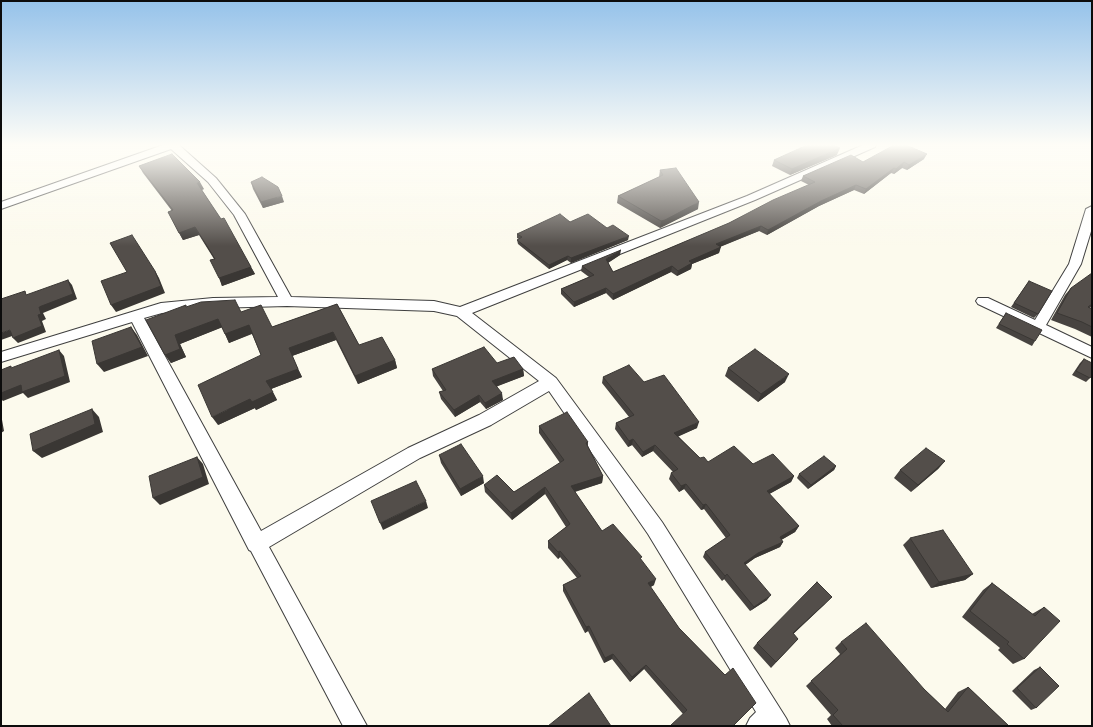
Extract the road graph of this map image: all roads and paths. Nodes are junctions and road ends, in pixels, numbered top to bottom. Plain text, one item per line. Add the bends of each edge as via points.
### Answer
1 (77, 179) edge
2 (211, 179) edge
3 (794, 179) edge
4 (1, 206) edge
5 (1092, 209) edge
6 (286, 301) junction
7 (983, 301) dead end
8 (461, 312) junction
9 (135, 315) junction
10 (1038, 326) junction
11 (1092, 353) edge
12 (1, 357) edge
13 (552, 382) junction
14 (256, 544) junction
15 (769, 722) edge
16 (355, 726) edge

1 - 4 street
2 - 6 street via 239,214
3 - 8 street
5 - 10 street via 1075,264
6 - 8 street via 434,306
6 - 9 street via 213,303 161,308
7 - 10 street
8 - 13 street
9 - 12 street
9 - 14 street
10 - 11 street
13 - 14 street via 485,420 414,453
13 - 15 street via 655,528
14 - 16 street

